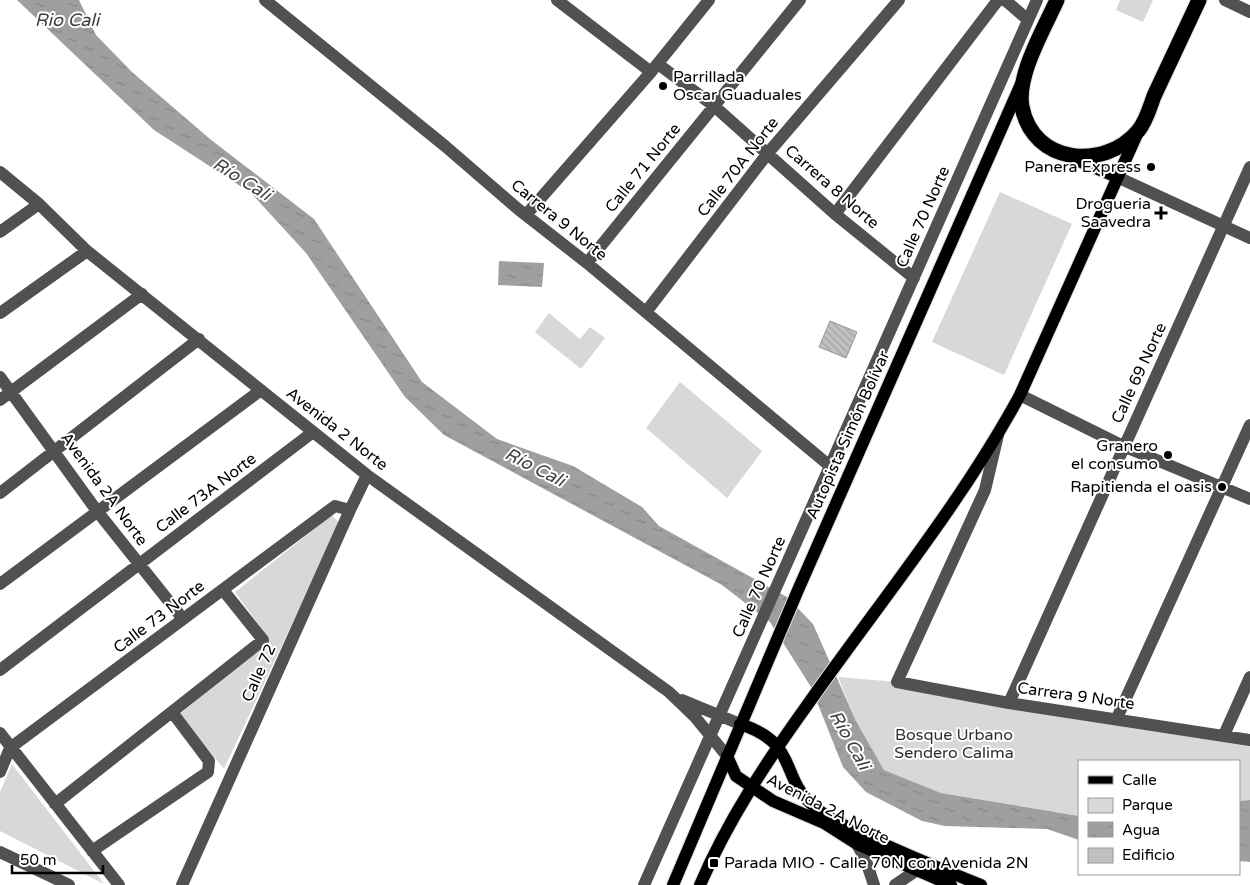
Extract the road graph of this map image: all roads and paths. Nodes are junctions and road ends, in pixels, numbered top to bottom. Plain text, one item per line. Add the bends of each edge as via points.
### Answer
1 (265, 0) edge
2 (557, 0) edge
3 (709, 0) edge
4 (800, 0) edge
5 (899, 0) edge
6 (998, 0) edge
7 (1005, 0) edge
8 (1037, 0) edge
9 (1056, 0) edge
10 (1199, 0) edge
11 (1225, 0) edge
12 (1250, 12) edge
13 (1028, 20) junction
14 (655, 68) junction
15 (1025, 75) junction
16 (714, 106) junction
17 (1139, 130) junction
18 (768, 153) junction
19 (1062, 154) junction
20 (1250, 167) edge
21 (0, 172) edge
22 (1117, 177) junction
23 (39, 204) junction
24 (835, 214) junction
25 (526, 215) junction
26 (1225, 226) junction
27 (0, 232) edge
28 (1250, 238) edge
29 (86, 250) junction
30 (587, 262) junction
31 (914, 278) junction
32 (142, 294) junction
33 (646, 312) junction
34 (0, 313) edge
35 (199, 339) junction
36 (0, 377) edge
37 (260, 390) junction
38 (12, 392) junction
39 (1020, 395) junction
40 (0, 400) edge
41 (1250, 425) edge
42 (313, 432) junction
43 (998, 435) junction
44 (1123, 446) junction
45 (56, 452) junction
46 (831, 467) junction
47 (368, 476) junction
48 (1222, 488) junction
49 (0, 493) edge
50 (1250, 499) edge
51 (350, 510) junction
52 (97, 511) junction
53 (139, 564) junction
54 (0, 584) edge
55 (223, 590) junction
56 (183, 619) junction
57 (0, 670) edge
58 (1250, 677) edge
59 (669, 692) junction
60 (1009, 703) junction
61 (172, 712) junction
62 (720, 716) junction
63 (1118, 718) junction
64 (740, 724) junction
65 (0, 733) edge
66 (711, 736) junction
67 (1224, 736) junction
68 (1250, 740) edge
69 (778, 745) junction
70 (10, 748) junction
71 (727, 756) junction
72 (0, 772) edge
73 (751, 788) junction
74 (55, 804) junction
75 (859, 839) junction
76 (92, 851) junction
77 (0, 852) edge
78 (919, 866) junction
79 (69, 885) edge
80 (119, 885) edge
81 (182, 885) edge
82 (644, 885) edge
83 (673, 885) edge
84 (700, 885) edge
85 (874, 885) edge
86 (895, 885) edge
87 (951, 885) edge
88 (981, 885) edge

1 - 25 street, Carrera 9 Norte
2 - 14 street, Carrera 8 Norte
3 - 14 street
4 - 16 street, Calle 71 Norte
5 - 18 street, Calle 70A Norte
6 - 24 street
7 - 13 street
8 - 13 street, Calle 70 Norte
9 - 15 highway, Autopista Simón Bolívar
10 - 17 highway
11 - 12 street
13 - 31 street, Calle 70 Norte
14 - 16 street, Carrera 8 Norte
14 - 25 street
15 - 19 highway via 1022,107 1028,122 1042,142
15 - 64 main road, Autopista Simón Bolívar
16 - 18 street, Carrera 8 Norte
16 - 30 street, Calle 71 Norte
17 - 19 highway via 1102,154 1082,157
17 - 22 main road
18 - 24 street, Carrera 8 Norte
18 - 33 street, Calle 70A Norte
19 - 22 main road
20 - 26 street, Calle 69 Norte
21 - 23 street, Avenida 2 Norte
22 - 26 street
22 - 39 main road
23 - 27 street
23 - 29 street, Avenida 2 Norte
24 - 31 street, Carrera 8 Norte
25 - 30 street, Carrera 9 Norte
26 - 28 street
26 - 44 street, Calle 69 Norte
29 - 32 street, Avenida 2 Norte
29 - 34 street
30 - 33 street, Carrera 9 Norte
31 - 46 street, Calle 70 Norte
32 - 35 street, Avenida 2 Norte
32 - 38 street
33 - 46 street, Carrera 9 Norte
35 - 37 street, Avenida 2 Norte
35 - 45 street
36 - 38 street, Avenida 2A Norte
37 - 42 street, Avenida 2 Norte
37 - 52 street
38 - 40 street
38 - 45 street, Avenida 2A Norte
39 - 43 main road
39 - 44 street
41 - 48 street
42 - 47 street, Avenida 2 Norte
42 - 53 street, Calle 73A Norte
43 - 60 street, Carrera 9 Norte via 985,490 897,682
43 - 69 main road via 938,525
44 - 48 street
44 - 60 street, Calle 69 Norte
45 - 49 street
45 - 52 street, Avenida 2A Norte
46 - 62 street, Calle 70 Norte
47 - 51 street, Calle 72
47 - 59 street, Avenida 2 Norte
48 - 50 street
48 - 63 street
51 - 55 street, Calle 73 Norte via 334,506
51 - 81 street, Calle 72
52 - 53 street, Avenida 2A Norte
52 - 54 street
53 - 56 street, Avenida 2A Norte
53 - 57 street, Calle 73A Norte
55 - 56 street, Calle 73 Norte
55 - 61 street via 263,640
56 - 70 street, Calle 73 Norte
58 - 67 street
59 - 62 street, Avenida 2 Norte
59 - 66 street, Avenida 2 Norte
60 - 63 street, Carrera 9 Norte
61 - 74 street
61 - 76 street via 209,761 208,772
62 - 64 street
62 - 66 street, Calle 70 Norte
63 - 67 street, Carrera 9 Norte
64 - 69 main road via 770,737
64 - 71 main road, Autopista Simón Bolívar
65 - 70 street
66 - 71 street, Avenida 2A Norte
66 - 82 street, Calle 70 Norte
67 - 68 street, Carrera 9 Norte
69 - 73 main road
69 - 75 main road, Avenida 2A Norte via 794,780 808,800
70 - 72 street
70 - 74 street
71 - 73 main road, Avenida 2A Norte via 736,776
71 - 83 main road, Autopista Simón Bolívar
73 - 75 main road, Avenida 2A Norte via 772,801
73 - 84 main road via 713,854
74 - 76 street
75 - 78 main road, Avenida 2A Norte
75 - 85 street
76 - 80 street
77 - 79 street
78 - 86 street
78 - 87 main road, Avenida 2A Norte
78 - 88 main road, Avenida 2A Norte

